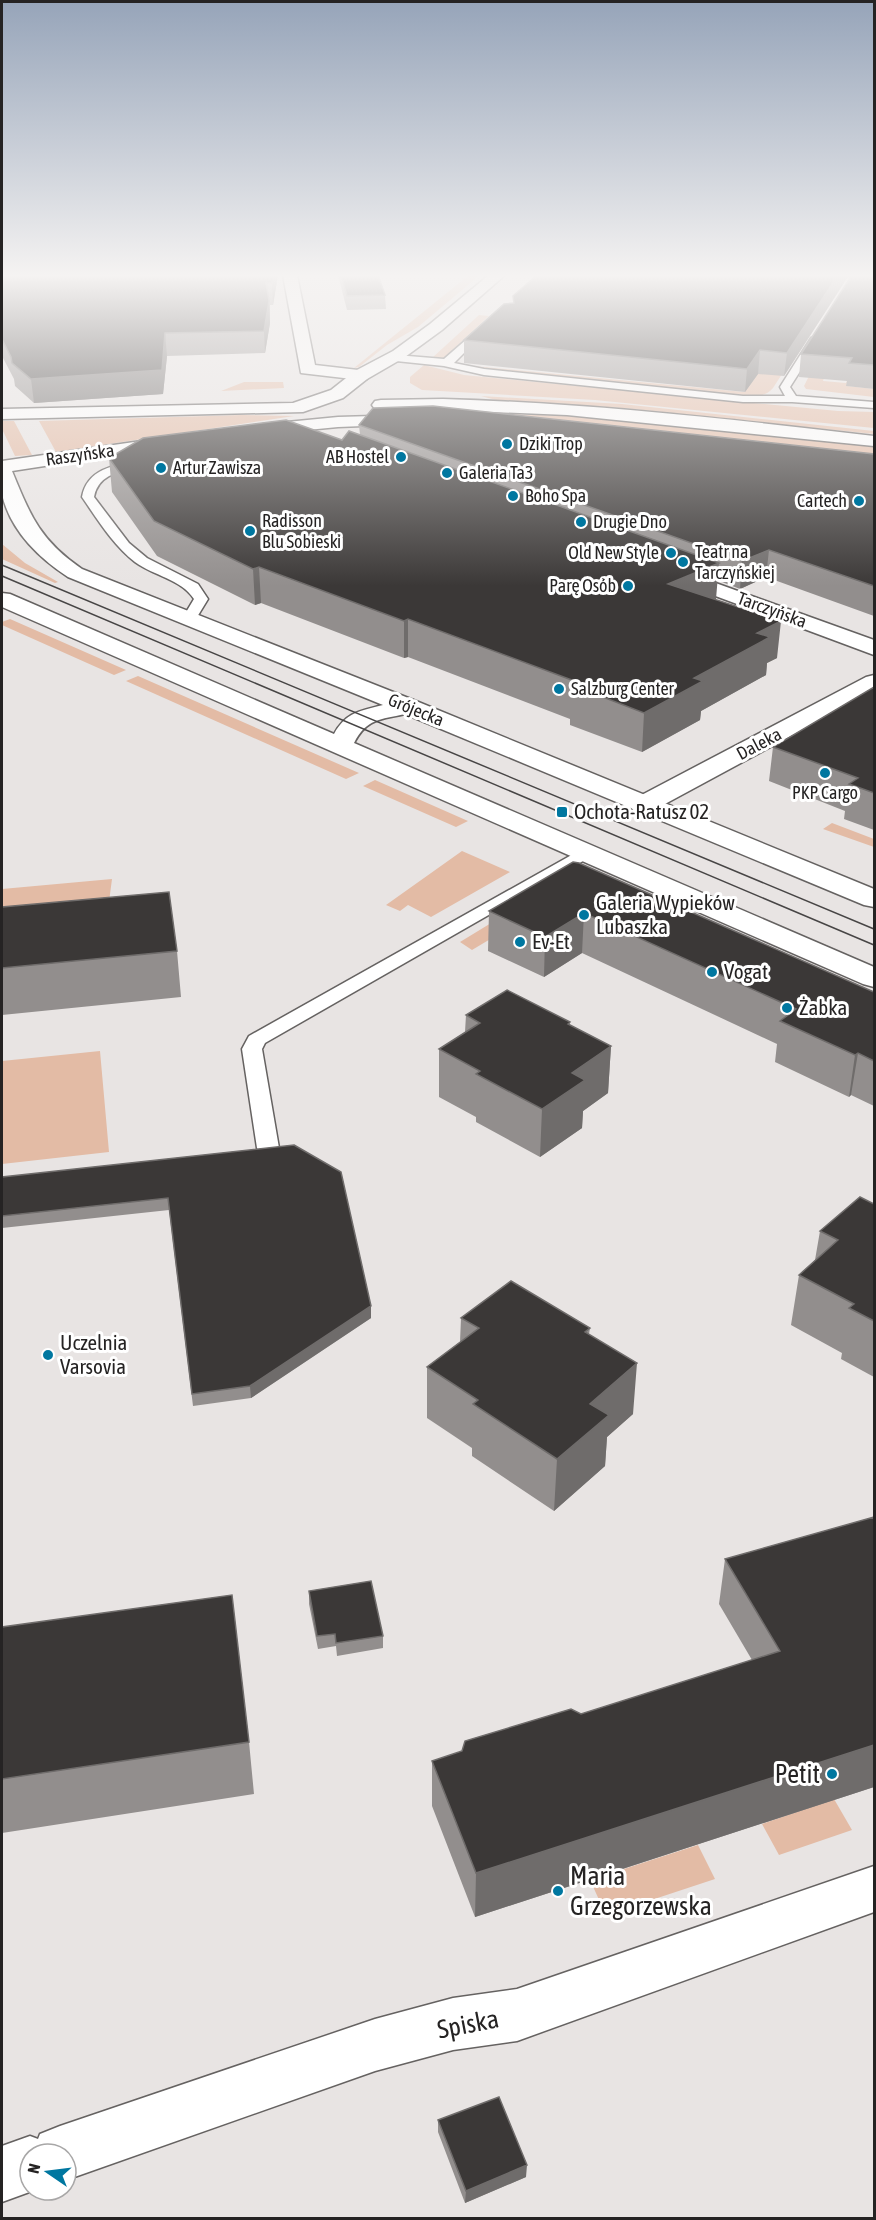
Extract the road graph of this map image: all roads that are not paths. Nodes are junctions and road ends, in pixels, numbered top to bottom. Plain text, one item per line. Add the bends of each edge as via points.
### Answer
1 (356, 379) edge
2 (376, 379) edge
3 (547, 379) edge
4 (790, 379) edge
5 (792, 399) junction
6 (874, 405) edge
7 (345, 406) junction
8 (297, 408) junction
9 (2, 414) edge
10 (474, 423) edge
11 (281, 427) junction
12 (189, 439) edge
13 (874, 441) edge
14 (313, 443) edge
15 (146, 464) edge
16 (2, 466) edge
17 (2, 471) edge
18 (657, 568) edge
19 (2, 599) edge
20 (189, 619) junction
21 (874, 648) edge
22 (874, 682) edge
23 (407, 706) junction
24 (341, 745) junction
25 (643, 805) junction
26 (584, 852) junction
27 (874, 899) edge
28 (874, 978) edge
29 (268, 1148) edge
30 (874, 1889) edge
31 (78, 2148) edge
32 (18, 2168) edge
33 (2, 2174) edge

1 - 8 main road via 337,393
2 - 7 main road
3 - 5 lane via 743,399
4 - 5 lane via 785,387
5 - 6 lane
7 - 8 main road, Raszyńska
7 - 11 main road
7 - 13 main road, Raszyńska via 555,409
8 - 9 main road, Raszyńska
10 - 11 main road via 379,420
11 - 14 main road via 237,434
12 - 16 main road, Raszyńska
15 - 20 lane via 100,476 91,484 88,497 124,546 142,561 199,593 200,604
17 - 20 main road, Grójecka via 26,528 44,552 75,573
18 - 21 main road, Tarczyńska
19 - 24 main road
20 - 23 main road, Grójecka
22 - 25 main road, Daleka
23 - 24 main road via 352,724
23 - 25 main road, Grójecka
24 - 26 main road
25 - 27 main road, Grójecka
26 - 28 main road
26 - 29 lane via 256,1040 252,1049
30 - 31 main road, Spiska via 517,2015 453,2024 375,2045
32 - 33 main road

